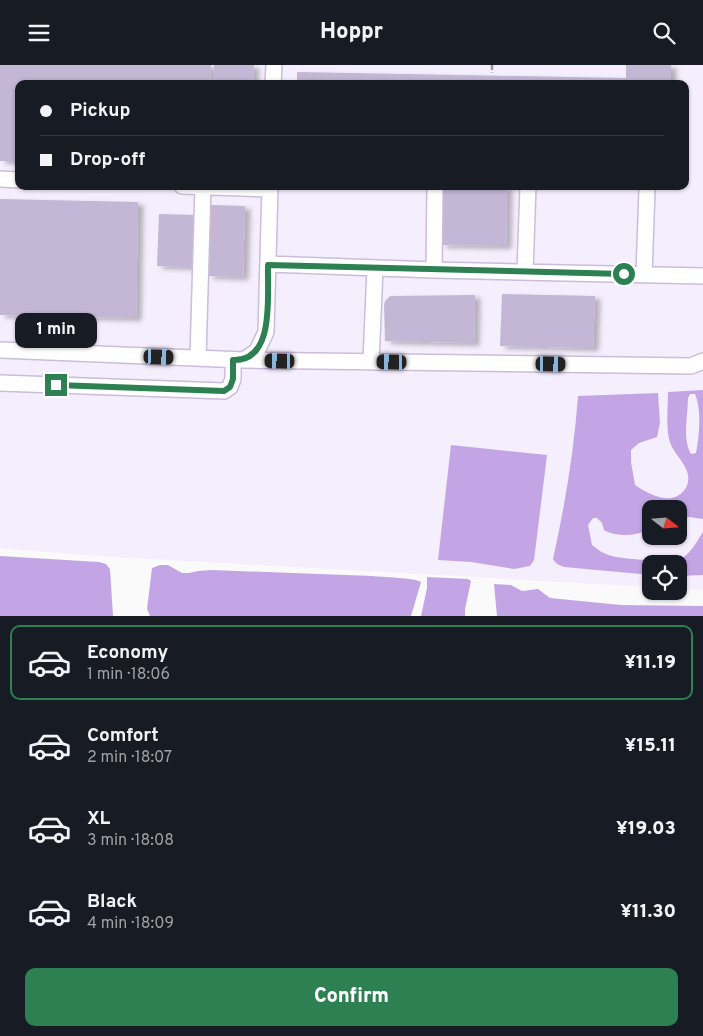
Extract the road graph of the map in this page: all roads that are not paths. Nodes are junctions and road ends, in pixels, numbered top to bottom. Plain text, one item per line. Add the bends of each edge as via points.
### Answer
1 (274, 65) edge
2 (273, 80) edge
3 (0, 179) edge
4 (15, 180) edge
5 (203, 190) edge
6 (270, 190) edge
7 (435, 190) edge
8 (528, 190) edge
9 (647, 190) edge
10 (268, 265) junction
11 (375, 268) junction
12 (434, 270) junction
13 (525, 272) junction
14 (644, 275) junction
15 (703, 276) edge
16 (0, 350) edge
17 (198, 359) junction
18 (238, 360) junction
19 (703, 361) edge
20 (372, 362) junction
21 (0, 383) edge

1 - 2 lane
3 - 4 lane
5 - 17 lane
6 - 10 lane
7 - 12 lane
8 - 13 lane
9 - 14 lane
10 - 11 lane
10 - 18 lane via 266,332 257,351
11 - 12 lane
11 - 20 lane
12 - 13 lane
13 - 14 lane
14 - 15 lane
16 - 17 lane
17 - 18 lane
18 - 20 lane
18 - 21 lane via 230,387 224,391
19 - 20 lane via 691,366

